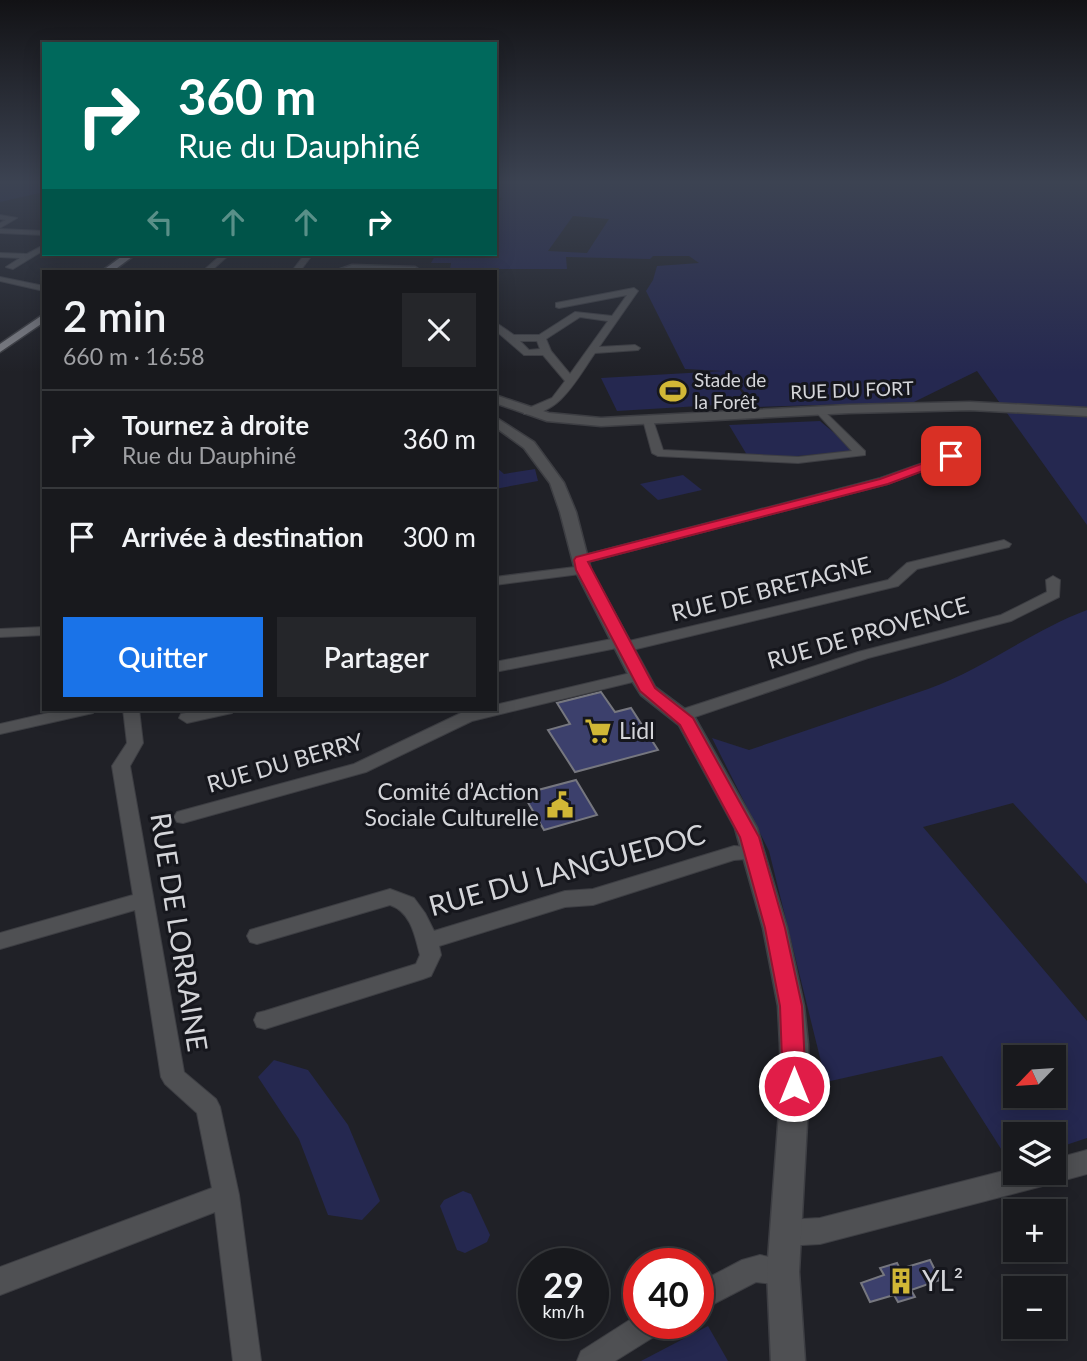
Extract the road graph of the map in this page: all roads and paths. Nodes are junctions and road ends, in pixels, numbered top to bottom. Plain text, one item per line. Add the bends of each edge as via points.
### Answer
1 (42, 248) edge
2 (0, 255) edge
3 (29, 256) junction
4 (128, 256) edge
5 (224, 256) edge
6 (307, 256) edge
7 (10, 267) dead end
8 (415, 269) dead end
9 (108, 270) edge
10 (208, 270) edge
11 (297, 270) edge
12 (342, 270) edge
13 (0, 279) edge
14 (42, 289) edge
15 (559, 305) dead end
16 (622, 307) junction
17 (578, 314) junction
18 (42, 318) edge
19 (614, 319) junction
20 (497, 327) edge
21 (512, 338) junction
22 (541, 338) junction
23 (635, 348) dead end
24 (0, 349) edge
25 (593, 350) junction
26 (546, 352) junction
27 (570, 381) junction
28 (497, 400) edge
29 (820, 410) junction
30 (528, 412) junction
31 (1087, 412) edge
32 (648, 420) junction
33 (497, 422) edge
34 (972, 464) dead end
35 (1004, 544) dead end
36 (582, 565) junction
37 (1053, 580) dead end
38 (497, 581) edge
39 (42, 631) edge
40 (0, 633) edge
41 (623, 645) junction
42 (497, 667) edge
43 (639, 676) junction
44 (497, 710) edge
45 (79, 711) edge
46 (131, 711) edge
47 (217, 711) edge
48 (492, 711) edge
49 (680, 716) junction
50 (187, 718) dead end
51 (0, 729) edge
52 (183, 817) dead end
53 (753, 853) junction
54 (143, 900) junction
55 (257, 936) dead end
56 (0, 941) edge
57 (427, 941) junction
58 (265, 1020) dead end
59 (1087, 1162) edge
60 (1066, 1168) edge
61 (1003, 1183) edge
62 (226, 1195) junction
63 (785, 1233) junction
64 (783, 1272) junction
65 (0, 1281) edge
66 (714, 1290) edge
67 (623, 1339) edge
68 (247, 1361) edge
69 (591, 1361) edge
70 (788, 1361) edge

1 - 3 street
2 - 3 street
3 - 7 street
4 - 9 main road
5 - 10 street
6 - 11 street
8 - 12 street
13 - 14 street
15 - 16 street via 634,291
16 - 17 street
16 - 19 street
17 - 19 street
17 - 22 street
18 - 24 main road
19 - 25 street
20 - 21 street
21 - 22 street
21 - 26 street via 527,353
22 - 26 street
23 - 25 street
25 - 27 street
26 - 27 street
27 - 30 street via 556,400
28 - 30 street, RUE DU FORT
29 - 31 street, RUE DU FORT via 970,406
29 - 32 street, RUE DU FORT
29 - 32 street via 862,451 859,455 798,460 658,453
30 - 32 street, RUE DU FORT via 572,420
33 - 36 street via 519,436 547,466 563,496
34 - 36 street via 951,456 872,485
35 - 41 street, RUE DE BRETAGNE via 912,566 893,583
36 - 38 street
36 - 41 street
37 - 49 street, RUE DE PROVENCE via 1054,594 1006,618 863,655
39 - 40 street
41 - 42 street, RUE DE BRETAGNE
41 - 43 street
43 - 44 street, RUE DU BERRY
43 - 49 street via 648,691
45 - 51 street
46 - 54 street, RUE DE LORRAINE via 135,743 121,766
47 - 50 street
48 - 52 street, RUE DU BERRY via 467,717 360,768
49 - 53 street via 746,828
53 - 57 street, RUE DU LANGUEDOC via 734,853
53 - 63 street via 791,1006 794,1086
54 - 56 street
54 - 62 street, RUE DE LORRAINE via 173,1077 208,1107
55 - 57 street, RUE DU LANGUEDOC via 398,897 411,906
57 - 58 street via 431,956 422,970
59 - 60 street
61 - 63 street via 820,1231
62 - 65 street
62 - 68 street, RUE DE LORRAINE
63 - 64 street
64 - 66 street via 752,1270
64 - 70 street
67 - 69 street

